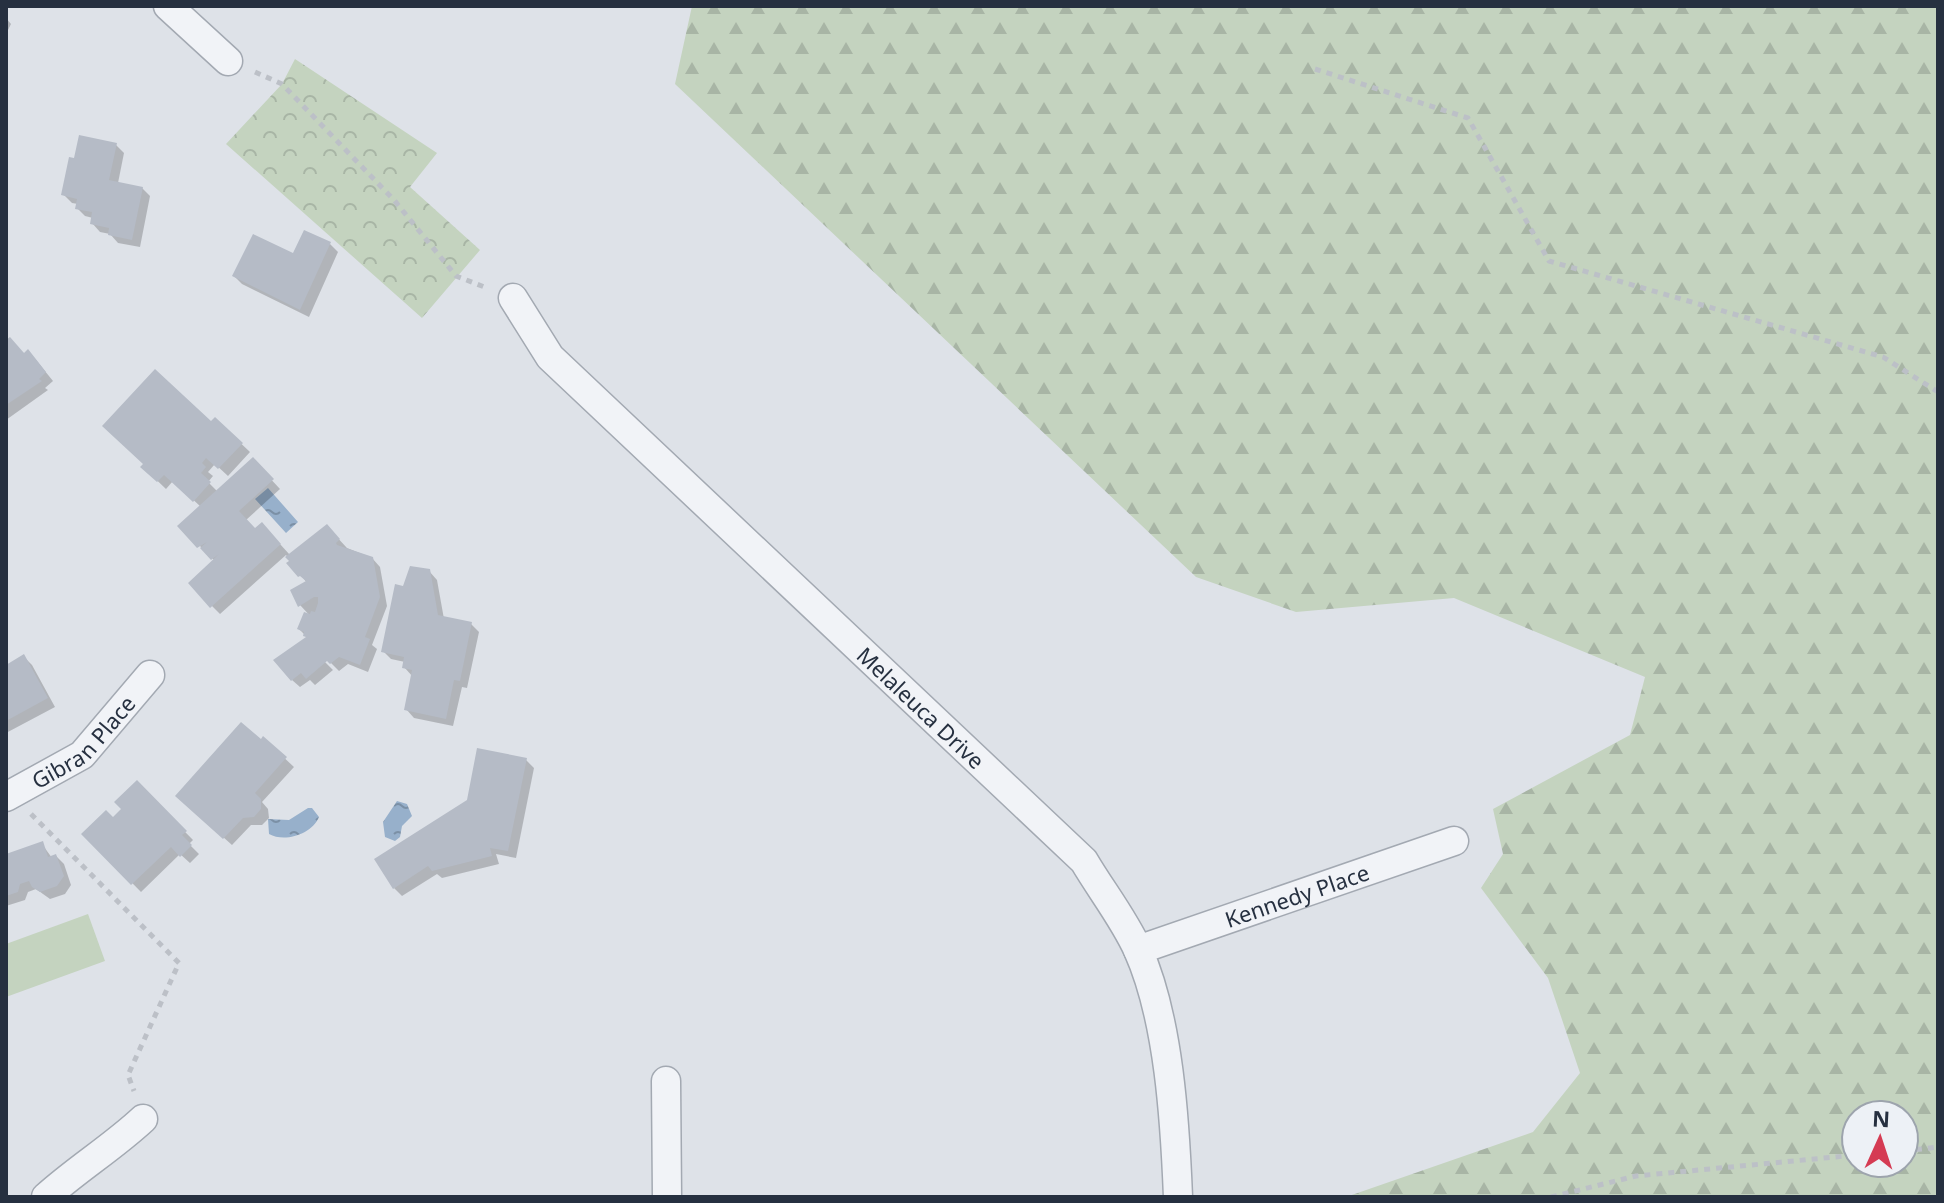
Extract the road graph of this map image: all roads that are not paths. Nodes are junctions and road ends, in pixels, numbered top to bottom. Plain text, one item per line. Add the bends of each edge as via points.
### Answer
1 (168, 6) edge
2 (228, 61) road end
3 (513, 298) road end
4 (150, 675) dead end
5 (9, 796) edge
6 (1454, 841) dead end
7 (1138, 950) junction
8 (666, 1081) dead end
9 (143, 1119) road end
10 (46, 1197) edge
11 (667, 1197) edge
12 (1178, 1197) edge

1 - 2 street
3 - 7 street, Melaleuca Drive via 550,357 1084,861
4 - 5 street, Gibran Place via 82,755
6 - 7 street, Kennedy Place
7 - 12 street, Melaleuca Drive via 1170,1078
8 - 11 street
9 - 10 street

